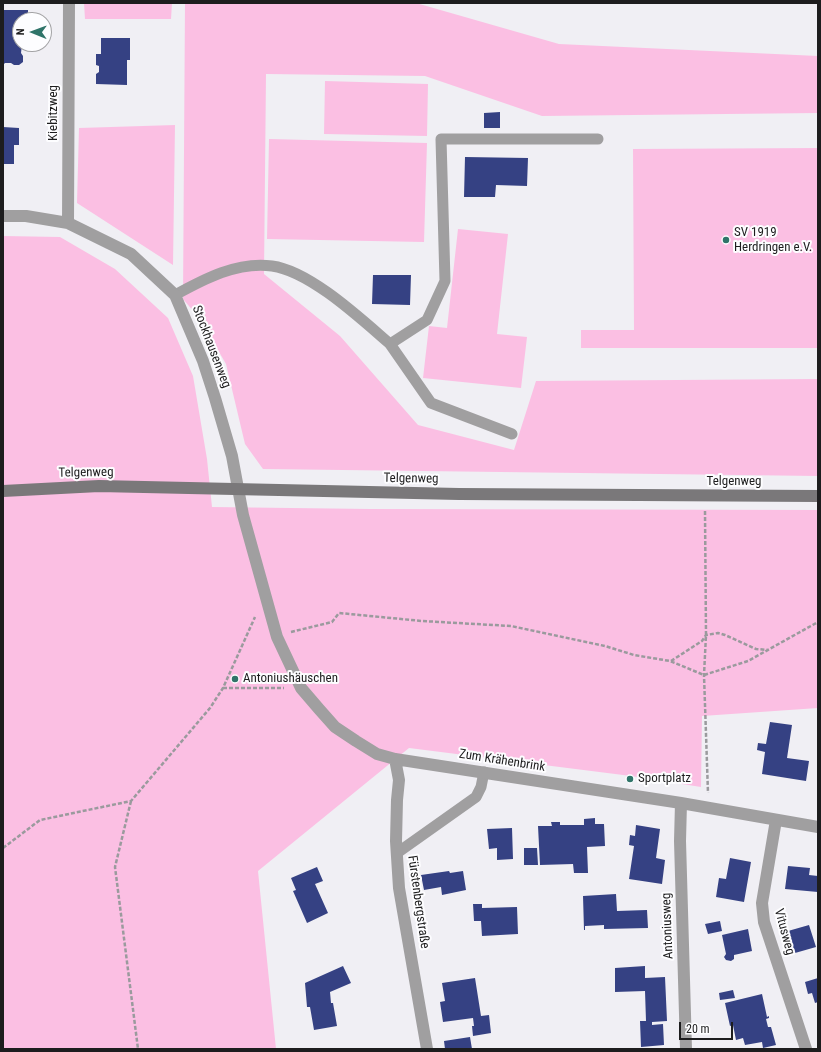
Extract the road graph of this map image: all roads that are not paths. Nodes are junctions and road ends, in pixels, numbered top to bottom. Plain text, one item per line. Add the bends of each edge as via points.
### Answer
1 (69, 3) edge
2 (598, 139) dead end
3 (3, 216) edge
4 (68, 223) junction
5 (175, 295) junction
6 (390, 344) junction
7 (512, 434) dead end
8 (238, 490) junction
9 (3, 491) edge
10 (818, 496) edge
11 (266, 599) joint
12 (395, 758) junction
13 (484, 772) junction
14 (681, 803) junction
15 (776, 820) junction
16 (818, 827) edge
17 (397, 853) junction
18 (427, 1049) edge
19 (686, 1049) edge
20 (806, 1049) edge

1 - 4 street, Kiebitzweg
2 - 6 lane via 442,140 445,281 426,320
3 - 4 street, Stockhausenweg via 26,216
4 - 5 street, Stockhausenweg via 131,254
5 - 6 lane via 225,271 248,266 273,266 299,274 341,302
5 - 8 street, Stockhausenweg via 216,398 232,456
6 - 7 lane via 431,403
8 - 9 main road, Telgenweg via 99,486
8 - 10 main road, Telgenweg
8 - 11 street, Stockhausenweg
11 - 12 street, Zum Krähenbrink via 277,636 301,688 318,709 336,727 376,754
12 - 13 street, Zum Krähenbrink
12 - 17 street, Fürstenbergstraße via 399,780
13 - 14 street, Zum Krähenbrink
13 - 17 lane via 476,797
14 - 15 street, Zum Krähenbrink
14 - 19 street, Antoniusweg
15 - 16 street, Zum Krähenbrink
15 - 20 street, Vitusweg via 762,903 764,922
17 - 18 street, Fürstenbergstraße via 399,888

